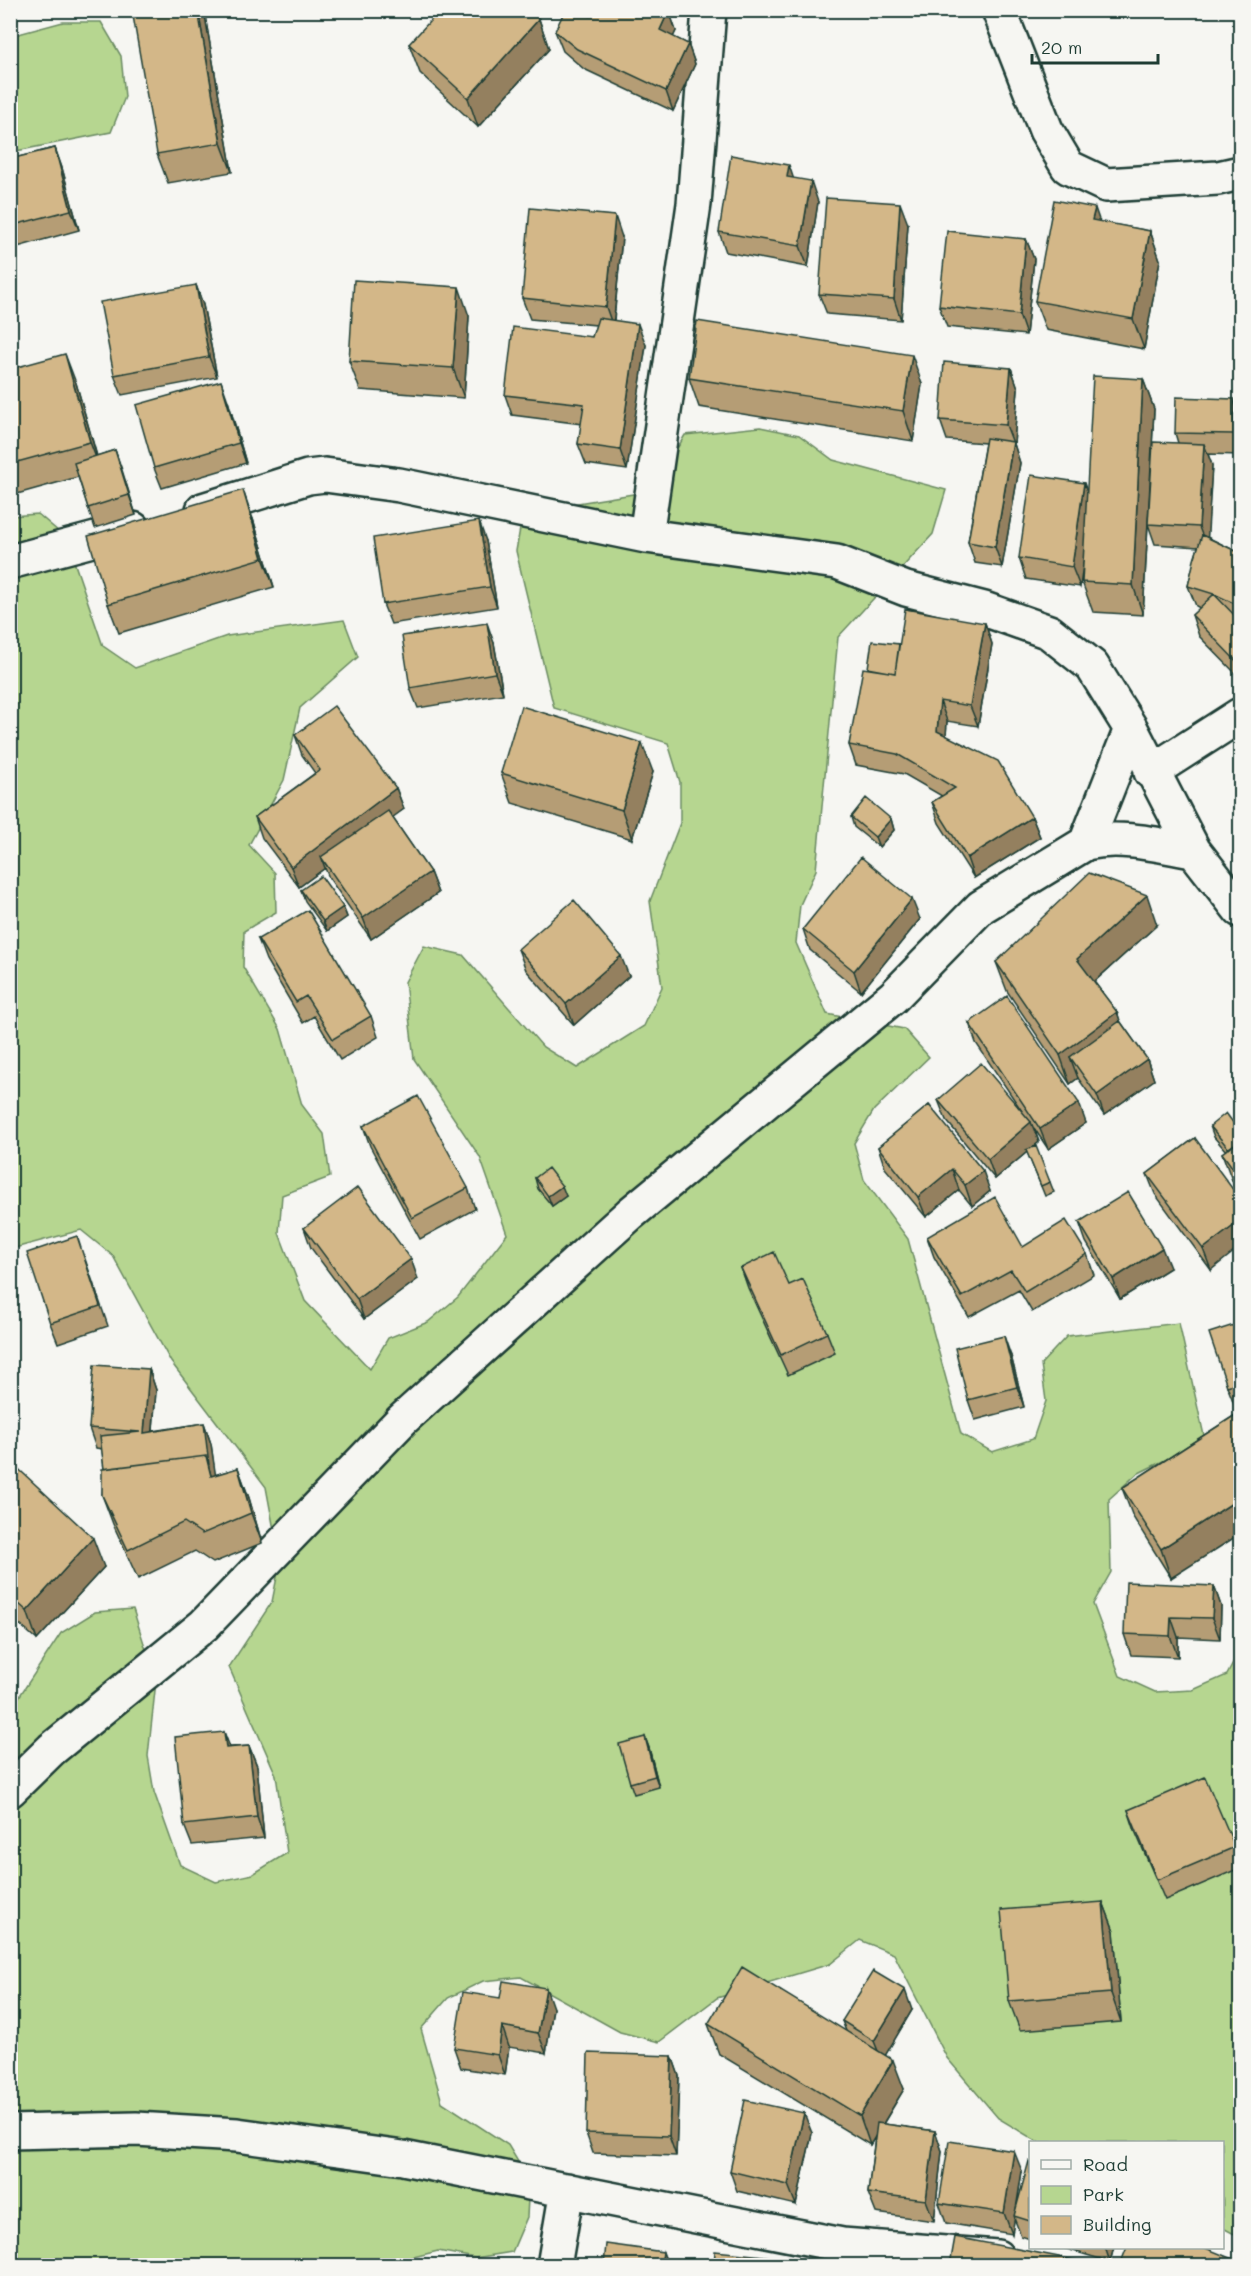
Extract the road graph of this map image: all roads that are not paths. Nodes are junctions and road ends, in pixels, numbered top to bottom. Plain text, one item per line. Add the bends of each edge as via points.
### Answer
1 (709, 10) edge
2 (999, 10) edge
3 (1240, 173) edge
4 (646, 536) junction
5 (10, 562) edge
6 (1240, 716) edge
7 (1131, 729) junction
8 (1151, 772) junction
9 (1086, 843) junction
10 (1194, 851) junction
11 (1240, 910) edge
12 (10, 1790) edge
13 (10, 2132) edge
14 (567, 2190) junction
15 (1013, 2258) edge
16 (554, 2265) edge

1 - 4 street via 694,204
2 - 3 street via 1047,130 1068,167 1106,185 1218,178
4 - 5 street via 399,485 326,475
4 - 7 street via 837,562 906,590 984,609 1049,632 1092,666
6 - 8 street
7 - 8 street
7 - 9 street
8 - 10 street
9 - 10 street via 1105,839 1146,842
9 - 12 street via 981,907 893,997 630,1214 402,1420 204,1626 52,1749
10 - 11 street
13 - 14 street via 136,2129 237,2135 404,2158
14 - 15 street via 842,2245
14 - 16 street

